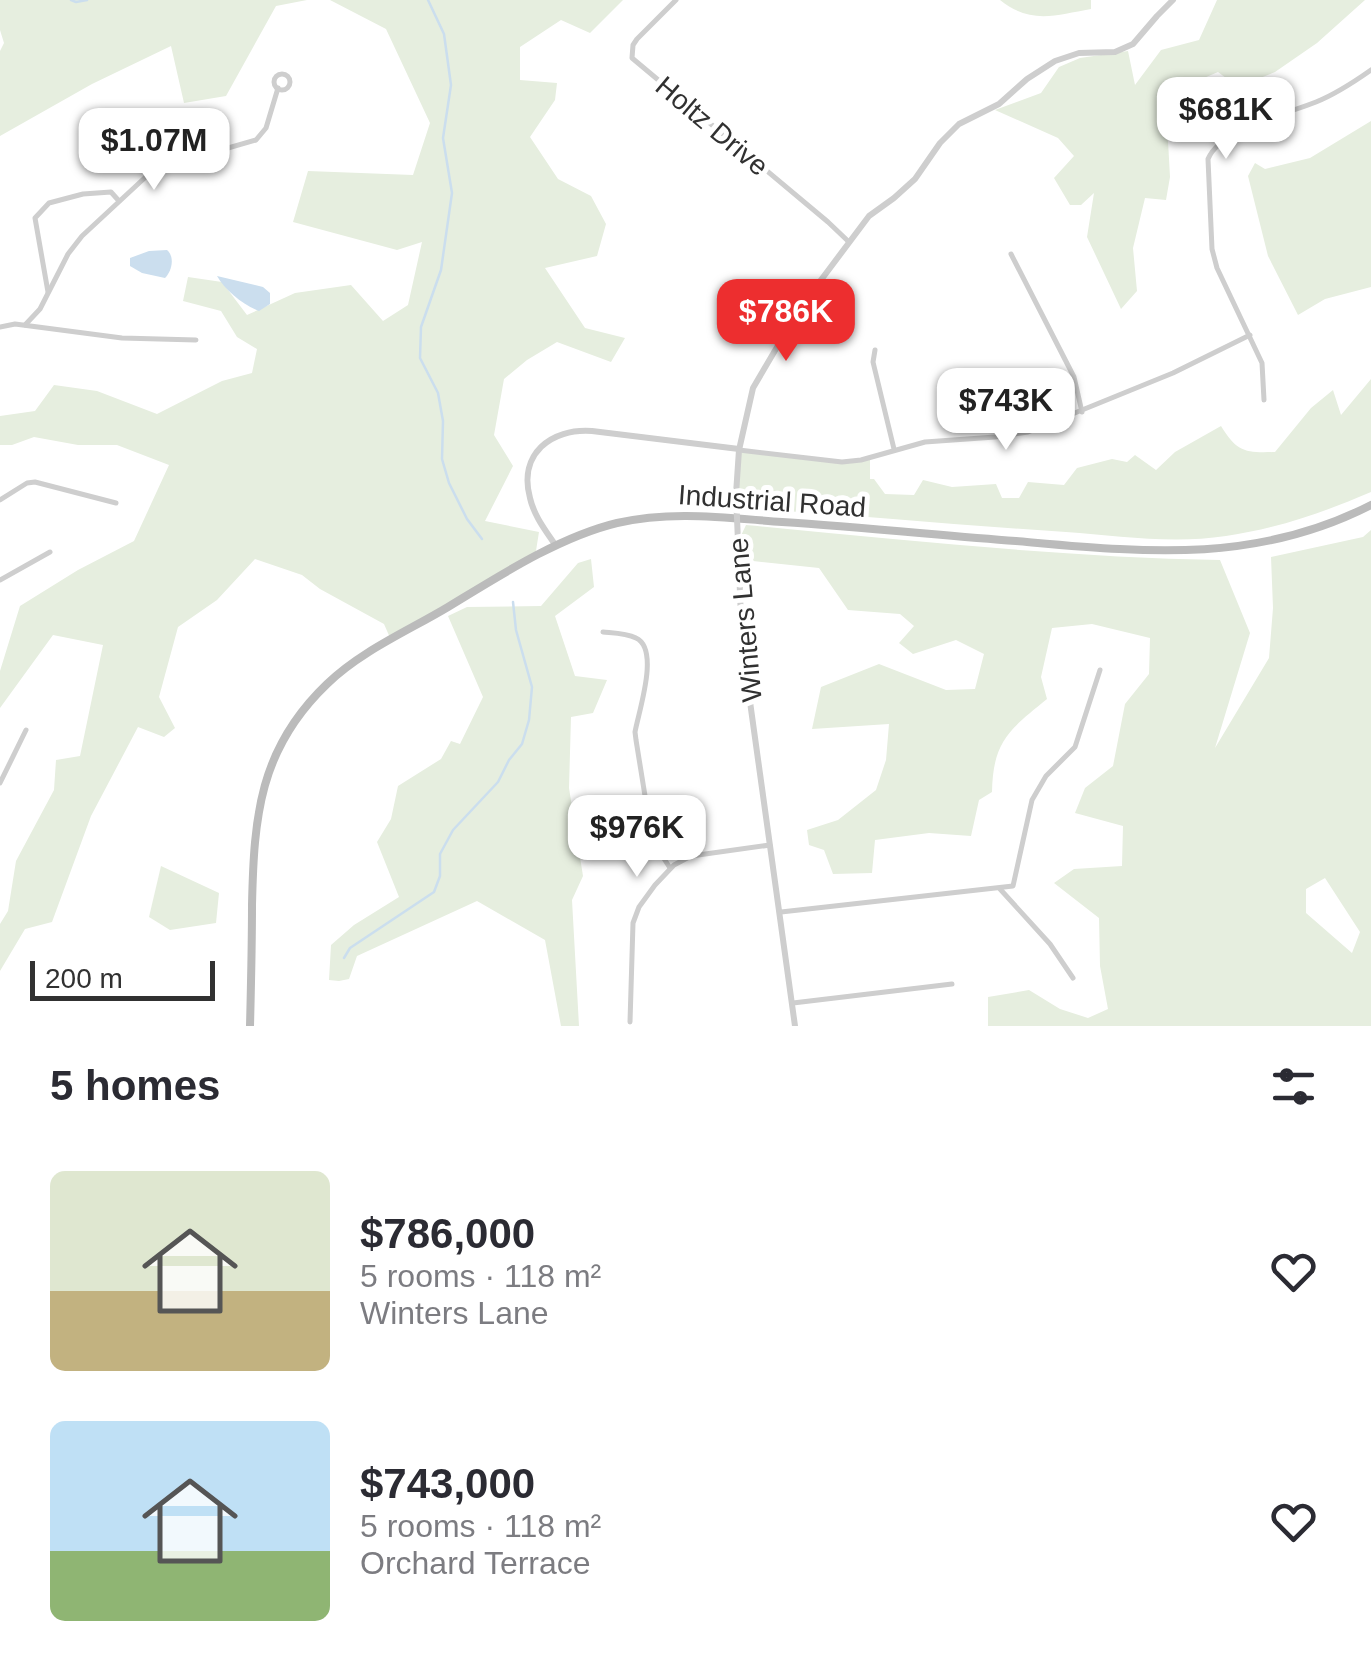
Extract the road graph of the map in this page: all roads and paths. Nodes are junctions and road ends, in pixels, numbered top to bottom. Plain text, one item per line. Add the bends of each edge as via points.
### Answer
1 (676, 0) edge
2 (1174, 0) edge
3 (1371, 70) edge
4 (278, 88) dead end
5 (120, 201) junction
6 (849, 242) junction
7 (1012, 254) dead end
8 (48, 293) junction
9 (25, 325) junction
10 (0, 327) edge
11 (1250, 336) junction
12 (196, 340) dead end
13 (875, 350) dead end
14 (1264, 400) dead end
15 (1082, 412) junction
16 (739, 450) junction
17 (894, 450) junction
18 (0, 500) edge
19 (116, 504) dead end
20 (1371, 505) edge
21 (556, 546) junction
22 (50, 552) dead end
23 (0, 580) edge
24 (603, 632) dead end
25 (1100, 670) dead end
26 (26, 730) dead end
27 (0, 783) edge
28 (770, 844) junction
29 (670, 868) junction
30 (1000, 889) junction
31 (781, 912) junction
32 (1072, 978) dead end
33 (952, 984) dead end
34 (793, 1003) junction
35 (630, 1022) dead end
36 (250, 1026) edge
37 (795, 1026) edge

1 - 6 street, Holtz Drive via 637,39 632,58
2 - 6 street, Winters Lane via 1134,44 1055,61 999,104 959,124
3 - 11 street via 1328,96 1224,139 1210,153 1212,249
4 - 5 street via 256,140 159,168
5 - 8 street via 72,248
5 - 8 street via 108,192 83,194 49,203 34,218
6 - 16 street, Winters Lane via 758,377
7 - 15 street via 1074,377
8 - 9 street
9 - 10 street
9 - 12 street
11 - 14 street via 1263,367
11 - 15 street
13 - 17 street
15 - 17 street via 1028,432
16 - 17 street via 842,462
16 - 21 street via 592,430 560,434 537,452 528,484 535,513
16 - 28 street, Winters Lane, bridge via 742,644
18 - 19 street via 35,482
20 - 21 main road, Industrial Road via 1323,527 1252,546 1192,551 680,516 618,523
21 - 36 main road, Industrial Road via 352,665 294,722 266,778 256,818
22 - 23 street
24 - 29 street via 635,638 648,654 636,740 650,833
25 - 30 street via 1075,746 1032,800 1016,882
26 - 27 street
28 - 29 street via 691,856
28 - 31 street, Winters Lane
29 - 35 street via 634,916
30 - 31 street
30 - 32 street
31 - 34 street, Winters Lane
33 - 34 street
34 - 37 street, Winters Lane

